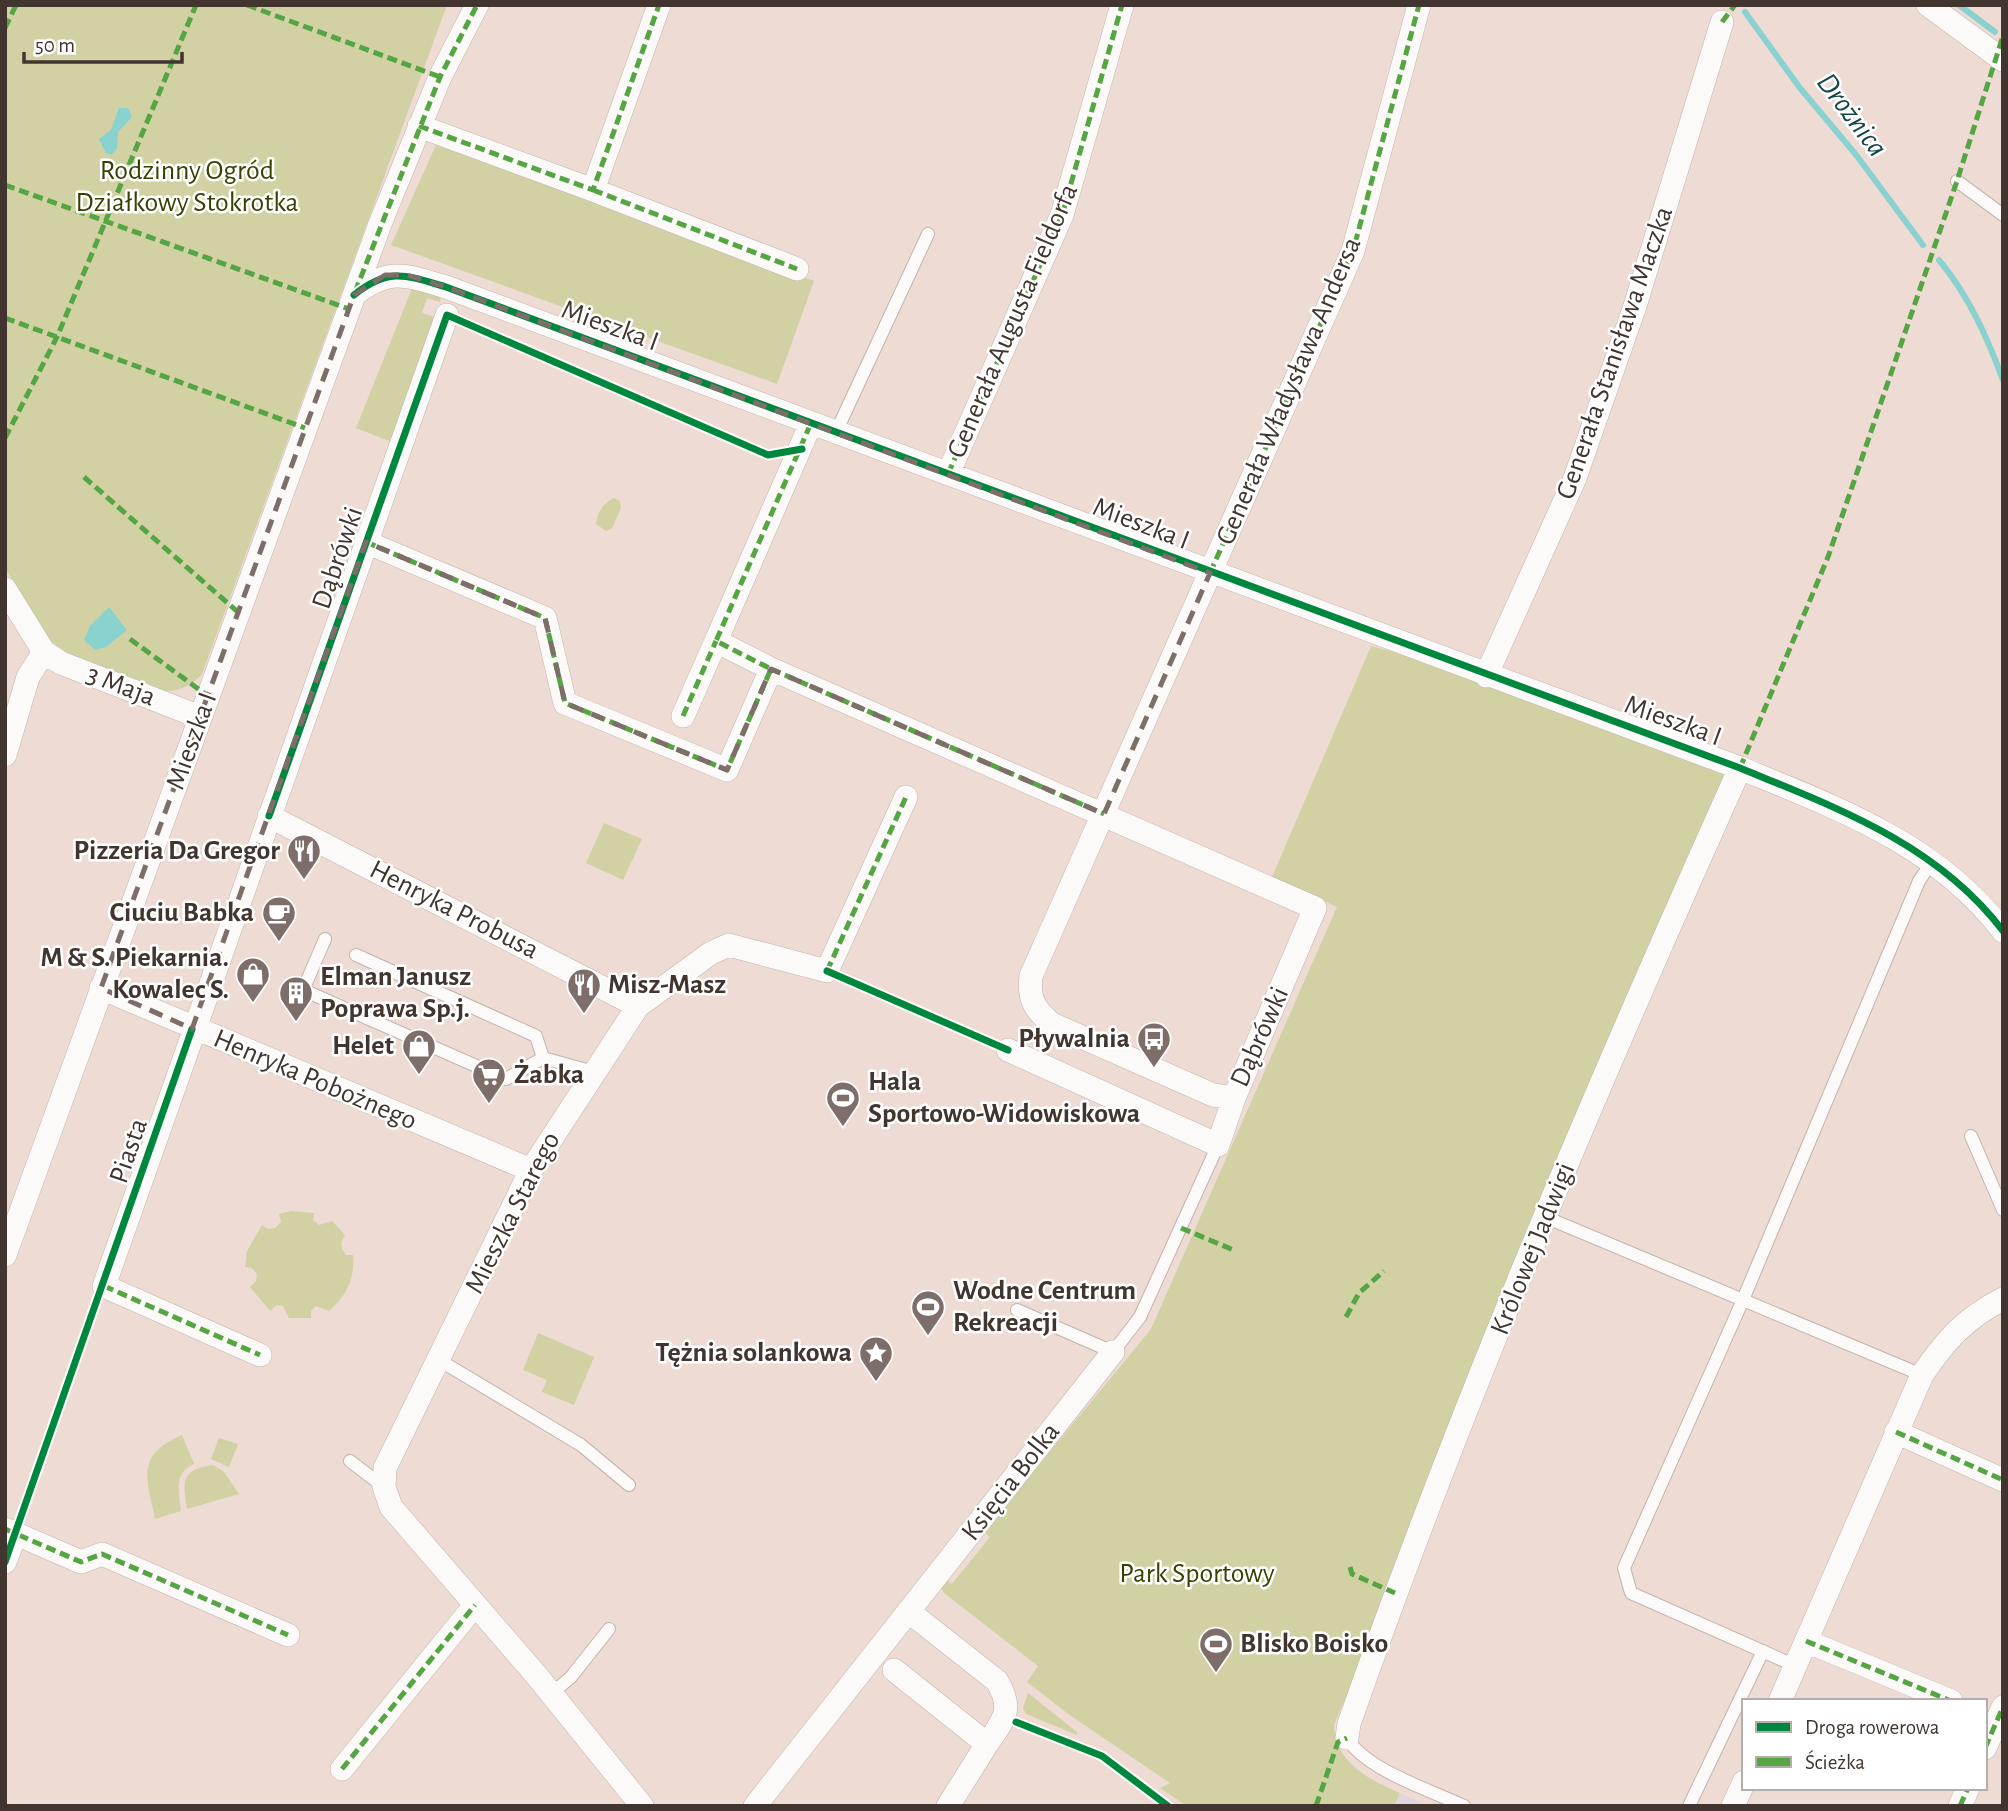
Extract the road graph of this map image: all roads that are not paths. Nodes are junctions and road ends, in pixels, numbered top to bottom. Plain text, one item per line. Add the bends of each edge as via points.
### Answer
1 (477, 5) edge
2 (659, 5) edge
3 (1122, 5) edge
4 (1419, 5) edge
5 (1928, 5) edge
6 (1722, 22) dead end
7 (2003, 60) edge
8 (419, 126) junction
9 (1957, 181) dead end
10 (593, 190) junction
11 (2003, 215) edge
12 (929, 233) dead end
13 (797, 269) dead end
14 (354, 295) junction
15 (447, 315) dead end
16 (811, 423) junction
17 (836, 432) junction
18 (948, 474) junction
19 (366, 542) junction
20 (1210, 573) junction
21 (5, 589) edge
22 (716, 641) junction
23 (44, 652) junction
24 (771, 668) junction
25 (1486, 676) junction
26 (683, 716) dead end
27 (200, 717) junction
28 (5, 755) edge
29 (1740, 768) junction
30 (906, 797) dead end
31 (1104, 814) junction
32 (269, 816) junction
33 (1933, 860) junction
34 (2003, 931) edge
35 (325, 939) dead end
36 (356, 955) dead end
37 (100, 988) junction
38 (638, 1006) junction
39 (192, 1029) junction
40 (1008, 1050) dead end
41 (543, 1058) junction
42 (594, 1072) junction
43 (1234, 1098) junction
44 (1971, 1136) dead end
45 (1218, 1145) junction
46 (531, 1170) junction
47 (2003, 1210) edge
48 (1545, 1217) junction
49 (5, 1255) edge
50 (2003, 1299) edge
51 (1742, 1302) junction
52 (1017, 1310) dead end
53 (1114, 1352) junction
54 (260, 1355) dead end
55 (439, 1360) junction
56 (1922, 1375) junction
57 (1896, 1432) junction
58 (350, 1461) dead end
59 (2003, 1480) edge
60 (629, 1485) dead end
61 (384, 1488) junction
62 (11, 1531) edge
63 (5, 1562) edge
64 (475, 1605) junction
65 (908, 1611) junction
66 (609, 1629) dead end
67 (288, 1635) dead end
68 (1806, 1642) junction
69 (1763, 1651) junction
70 (1796, 1666) junction
71 (894, 1670) dead end
72 (551, 1694) junction
73 (1781, 1699) edge
74 (1946, 1699) edge
75 (1995, 1714) edge
76 (1347, 1738) joint
77 (1987, 1741) edge
78 (987, 1744) junction
79 (342, 1769) dead end
80 (1742, 1786) edge
81 (642, 1806) edge
82 (755, 1806) edge
83 (948, 1806) edge
84 (1464, 1806) edge
85 (1689, 1806) edge
86 (1733, 1806) edge

1 - 8 street
2 - 10 street
3 - 18 street, Generała Augusta Fieldorfa via 1062,215
4 - 20 street, Generała Władysława Andersa via 1353,251
5 - 7 street
6 - 25 street, Generała Stanisława Maczka via 1635,306 1575,478
8 - 10 street
8 - 14 street
9 - 11 lane
10 - 13 street
12 - 17 lane
14 - 16 street, Mieszka I via 385,275 407,275
14 - 27 street, Mieszka I
15 - 19 street, Dąbrówki
16 - 17 street, Mieszka I
16 - 22 street
17 - 18 street, Mieszka I
18 - 20 street, Mieszka I
19 - 24 street via 545,618 565,703 727,770
19 - 32 street, Dąbrówki
20 - 25 street, Mieszka I
20 - 31 street, Dąbrówki
21 - 23 street
22 - 24 street
22 - 26 street
23 - 27 street, 3 Maja via 61,663
23 - 28 street via 14,700
24 - 31 street
25 - 29 street, Mieszka I
27 - 37 street, Mieszka I
29 - 33 street, Mieszka I via 1857,816
29 - 48 street, Królowej Jadwigi
30 - 38 street, Mieszka Starego via 827,971 729,945
31 - 43 street, Dąbrówki via 1031,976 1029,992 1036,1012 1052,1024 1213,1095
31 - 43 street, Dąbrówki via 1315,908
32 - 38 street, Henryka Probusa
32 - 39 street, Dąbrówki
33 - 34 street, Mieszka I
33 - 51 lane via 1919,881
35 - 41 lane via 303,990 506,1079
36 - 41 lane via 536,1036
37 - 39 street, Henryka Pobożnego
37 - 49 street, Mieszka I
38 - 42 street, Mieszka Starego
39 - 46 street, Henryka Pobożnego
39 - 54 street, Piasta via 104,1286
40 - 45 street
41 - 42 lane
42 - 46 street, Mieszka Starego
43 - 45 street
44 - 47 lane
45 - 53 lane via 1140,1317
46 - 55 street, Mieszka Starego
48 - 51 lane
48 - 76 street, Królowej Jadwigi via 1395,1593
50 - 56 street via 1949,1335
51 - 56 lane
51 - 69 lane via 1624,1568 1631,1592
52 - 53 lane
53 - 65 street, Księcia Bolka
55 - 60 lane via 581,1445
55 - 61 street, Mieszka Starego via 385,1468
56 - 57 street
57 - 59 street
57 - 68 street
58 - 61 lane
61 - 64 street via 391,1507
62 - 63 street
62 - 67 street via 81,1562 102,1554
64 - 72 street
64 - 79 street
65 - 78 street via 997,1681 1006,1696 1003,1720
65 - 82 street, Księcia Bolka
66 - 72 lane via 571,1677
68 - 70 street
68 - 74 street
69 - 70 lane
69 - 85 lane
70 - 73 street
71 - 78 street
72 - 81 street
75 - 77 street
76 - 84 lane via 1355,1752 1373,1763
78 - 83 street
80 - 86 street

